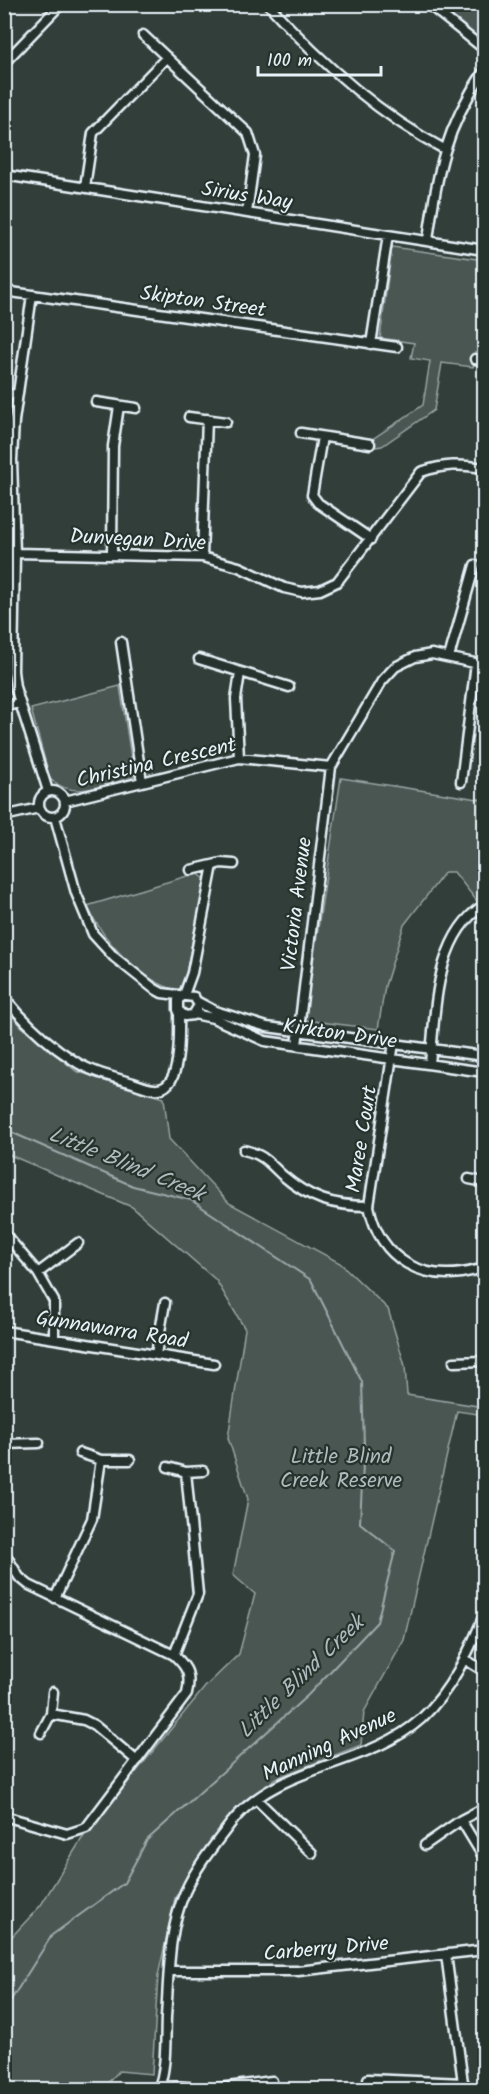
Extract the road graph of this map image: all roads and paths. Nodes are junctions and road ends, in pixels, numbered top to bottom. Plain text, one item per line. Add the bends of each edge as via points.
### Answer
1 (268, 4) edge
2 (428, 4) edge
3 (55, 7) edge
4 (143, 35) dead end
5 (484, 49) edge
6 (167, 57) junction
7 (4, 63) edge
8 (484, 72) edge
9 (444, 149) junction
10 (4, 175) edge
11 (85, 188) junction
12 (247, 213) junction
13 (388, 235) junction
14 (428, 240) junction
15 (484, 250) edge
16 (4, 291) edge
17 (32, 295) junction
18 (371, 344) junction
19 (397, 347) dead end
20 (474, 358) dead end
21 (484, 360) edge
22 (4, 393) edge
23 (17, 395) junction
24 (96, 402) dead end
25 (119, 406) junction
26 (136, 408) dead end
27 (189, 417) dead end
28 (207, 419) junction
29 (226, 422) dead end
30 (301, 434) dead end
31 (322, 436) junction
32 (370, 444) dead end
33 (484, 468) edge
34 (9, 503) edge
35 (371, 538) junction
36 (15, 553) junction
37 (112, 554) junction
38 (202, 557) junction
39 (475, 565) dead end
40 (9, 609) edge
41 (121, 642) dead end
42 (449, 657) junction
43 (199, 658) dead end
44 (480, 664) edge
45 (240, 673) junction
46 (289, 687) dead end
47 (20, 702) junction
48 (4, 706) edge
49 (239, 758) junction
50 (331, 767) junction
51 (142, 782) junction
52 (461, 782) dead end
53 (48, 791) junction
54 (65, 801) junction
55 (39, 808) junction
56 (4, 816) edge
57 (55, 817) junction
58 (234, 864) dead end
59 (213, 865) junction
60 (191, 870) dead end
61 (484, 905) edge
62 (192, 973) junction
63 (162, 993) junction
64 (184, 996) junction
65 (4, 997) edge
66 (197, 1001) junction
67 (178, 1011) junction
68 (194, 1015) junction
69 (299, 1031) junction
70 (180, 1039) junction
71 (394, 1043) junction
72 (297, 1045) junction
73 (432, 1048) junction
74 (484, 1056) edge
75 (392, 1058) junction
76 (430, 1063) junction
77 (484, 1072) edge
78 (244, 1150) dead end
79 (469, 1179) dead end
80 (484, 1182) edge
81 (369, 1206) junction
82 (4, 1233) edge
83 (78, 1243) dead end
84 (476, 1270) dead end
85 (38, 1273) junction
86 (165, 1303) dead end
87 (4, 1331) edge
88 (54, 1338) junction
89 (156, 1354) junction
90 (484, 1361) edge
91 (454, 1362) dead end
92 (214, 1364) dead end
93 (39, 1443) dead end
94 (4, 1444) edge
95 (80, 1453) dead end
96 (101, 1460) junction
97 (130, 1460) dead end
98 (168, 1467) dead end
99 (203, 1471) dead end
100 (186, 1472) junction
101 (4, 1552) edge
102 (55, 1598) junction
103 (484, 1615) edge
104 (174, 1655) junction
105 (466, 1660) junction
106 (484, 1671) edge
107 (52, 1692) dead end
108 (51, 1714) junction
109 (41, 1733) dead end
110 (137, 1761) junction
111 (256, 1799) junction
112 (484, 1808) edge
113 (4, 1816) edge
114 (461, 1820) junction
115 (425, 1845) dead end
116 (312, 1853) dead end
117 (484, 1858) edge
118 (484, 1950) edge
119 (446, 1954) junction
120 (169, 1971) junction
121 (368, 2079) dead end
122 (272, 2081) dead end
123 (464, 2086) edge
124 (159, 2087) edge

1 - 9 street via 299,39 406,129
2 - 5 street
3 - 7 street
4 - 6 street
6 - 11 street via 93,133
6 - 12 street via 248,133 255,155
8 - 9 street via 456,119
9 - 14 street via 435,182
10 - 11 street, Sirius Way
11 - 12 street, Sirius Way
12 - 13 street, Sirius Way
13 - 14 street, Sirius Way
13 - 18 street
14 - 15 street, Sirius Way
16 - 17 street, Skipton Street
17 - 18 street, Skipton Street
17 - 23 street
18 - 19 street, Skipton Street
20 - 21 street
22 - 23 street
23 - 34 street
24 - 25 street
25 - 26 street
25 - 37 street via 113,446
27 - 28 street
28 - 29 street
28 - 38 street
30 - 31 street
31 - 32 street
31 - 35 street via 312,495
33 - 35 street, Dunvegan Drive via 441,465 421,472
34 - 36 street
35 - 38 street, Dunvegan Drive via 337,582 303,592
36 - 37 street, Dunvegan Drive
36 - 40 street
37 - 38 street, Dunvegan Drive
39 - 42 street
40 - 47 street via 13,671
41 - 51 street
42 - 44 street
42 - 50 street via 415,657 395,667 382,681
43 - 45 street
44 - 52 street
45 - 46 street
45 - 49 street
47 - 48 street
47 - 53 street
49 - 50 street, Christina Crescent
49 - 51 street, Christina Crescent
50 - 69 street, Victoria Avenue
51 - 54 street, Christina Crescent
53 - 54 street via 58,792
53 - 55 street via 39,800
54 - 57 street via 63,811
55 - 56 street
55 - 57 street via 47,817
57 - 63 street via 76,893 93,934 130,972
58 - 59 street
59 - 60 street
59 - 62 street
61 - 73 street via 447,951
62 - 64 street
62 - 66 street
63 - 64 street
63 - 67 street
64 - 66 street
64 - 67 street via 178,1000
65 - 70 street via 73,1061 154,1090 167,1086 173,1077
66 - 68 street
66 - 69 street, Kirkton Drive via 250,1022
67 - 68 street via 185,1016
67 - 70 street
68 - 70 street
68 - 72 street, Kirkton Drive via 213,1018 266,1041
69 - 71 street, Kirkton Drive
69 - 72 street, Victoria Avenue
71 - 73 street, Kirkton Drive
71 - 75 street, Maree Court
72 - 75 street, Kirkton Drive
73 - 74 street, Kirkton Drive
73 - 76 street
75 - 76 street, Kirkton Drive
75 - 81 street, Maree Court
76 - 77 street, Kirkton Drive
78 - 81 street via 261,1154 314,1198
79 - 80 street
81 - 84 street, Maree Court via 385,1245 402,1261 439,1276
82 - 85 street
83 - 85 street
85 - 88 street via 54,1301
86 - 89 street
87 - 88 street, Gunnawarra Road
88 - 89 street, Gunnawarra Road
89 - 92 street, Gunnawarra Road
90 - 91 street
93 - 94 street
95 - 96 street
96 - 97 street
96 - 102 street via 92,1519
98 - 100 street
99 - 100 street
100 - 104 street via 198,1594
101 - 102 street via 19,1577
102 - 104 street
103 - 105 street, Manning Avenue
104 - 110 street via 188,1668 188,1694
105 - 106 street
105 - 111 street, Manning Avenue via 421,1719 389,1738 281,1783
107 - 108 street
108 - 109 street
108 - 110 street via 94,1725
110 - 113 street via 82,1831 60,1832
111 - 116 street
111 - 120 street, Manning Avenue via 233,1821 186,1891 177,1915
112 - 114 street
114 - 115 street
114 - 117 street
118 - 119 street, Carberry Drive
119 - 120 street, Carberry Drive via 298,1971
119 - 123 street
120 - 124 street, Manning Avenue
121 - 123 street
122 - 124 street via 212,2089

